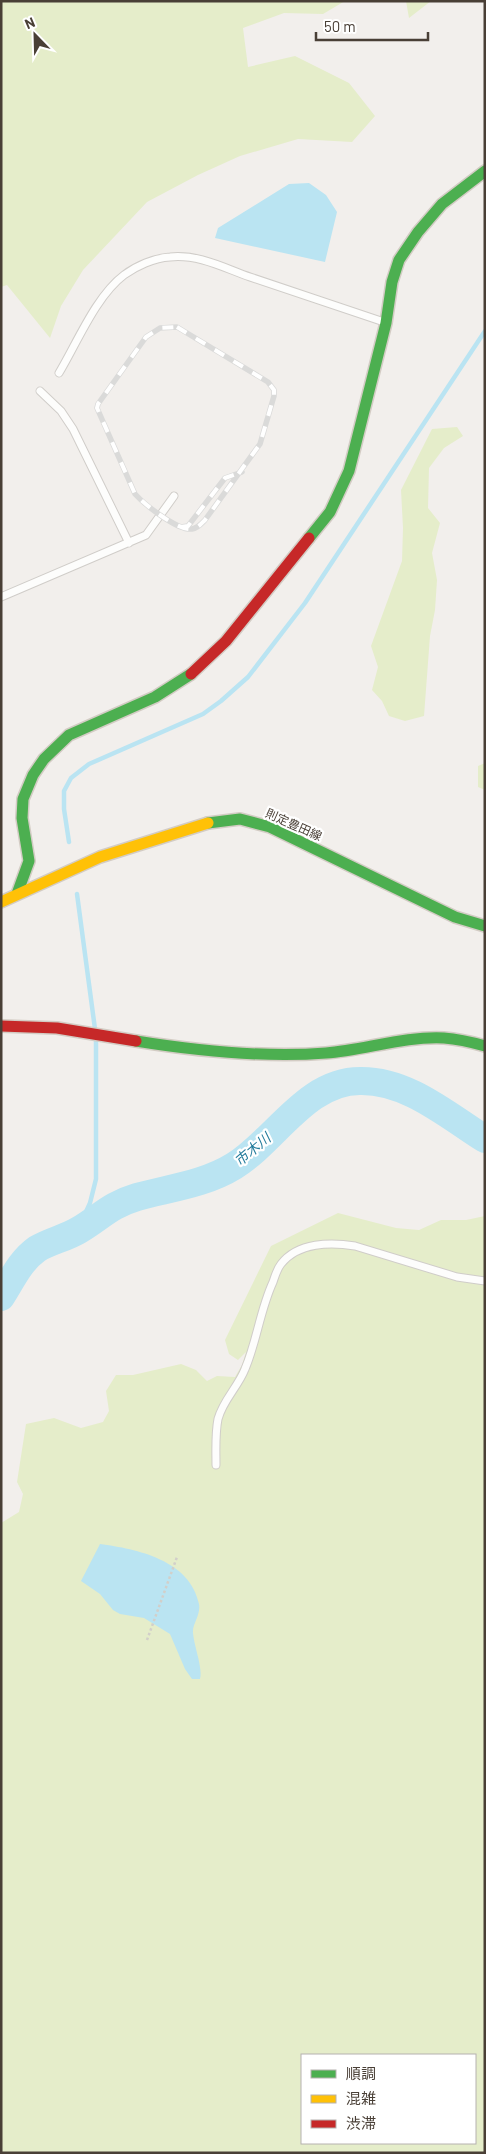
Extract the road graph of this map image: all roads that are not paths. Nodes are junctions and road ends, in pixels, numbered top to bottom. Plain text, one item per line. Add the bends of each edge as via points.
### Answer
1 (485, 171) edge
2 (386, 323) junction
3 (60, 373) dead end
4 (40, 390) dead end
5 (174, 496) dead end
6 (129, 543) junction
7 (1, 597) edge
8 (17, 894) junction
9 (1, 902) edge
10 (485, 926) edge
11 (1, 1026) edge
12 (485, 1046) edge
13 (485, 1281) edge
14 (216, 1465) dead end

1 - 2 street via 442,204 399,260
2 - 3 lane via 200,258 169,256 141,265 112,287
2 - 8 street via 349,471 330,512 226,641 190,675 155,697 69,735 44,759 33,775 24,799 22,818 29,861
4 - 6 lane via 61,411 73,430
5 - 6 lane via 146,534
6 - 7 lane
8 - 9 street, 則定豊田線
8 - 10 street, 則定豊田線 via 100,857 206,823 240,819 270,826 455,917
11 - 12 street via 254,1053 326,1053 432,1037 468,1040
13 - 14 lane via 457,1277 355,1246 310,1246 295,1252 281,1264 275,1276 245,1369 224,1405 216,1435

